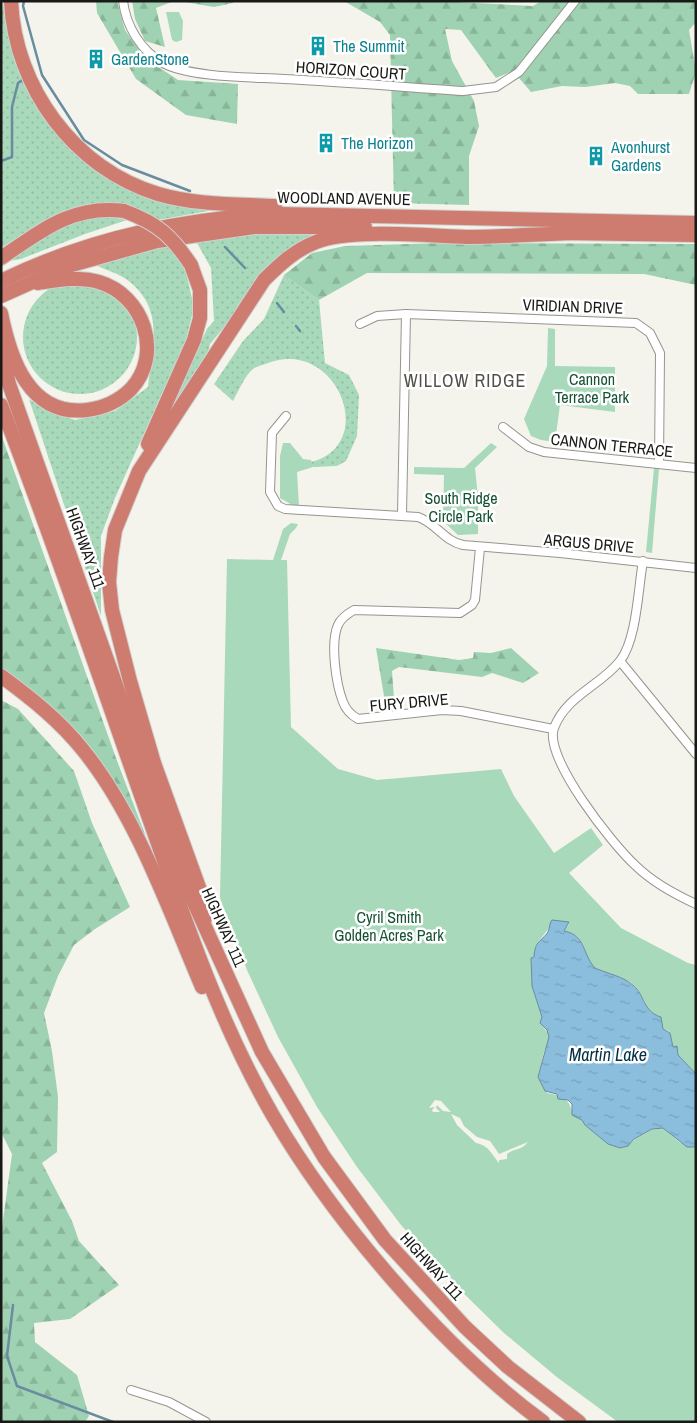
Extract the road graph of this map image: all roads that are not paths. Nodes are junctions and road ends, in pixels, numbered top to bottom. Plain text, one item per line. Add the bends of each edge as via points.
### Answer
1 (11, 1) edge
2 (123, 1) edge
3 (575, 1) edge
4 (367, 216) junction
5 (696, 223) edge
6 (573, 233) junction
7 (696, 235) edge
8 (1, 258) edge
9 (23, 286) junction
10 (2, 288) edge
11 (1, 313) edge
12 (406, 314) junction
13 (360, 324) dead end
14 (1, 350) edge
15 (1, 405) edge
16 (286, 416) dead end
17 (503, 427) dead end
18 (660, 463) junction
19 (696, 468) edge
20 (139, 471) junction
21 (402, 514) junction
22 (480, 548) junction
23 (643, 562) junction
24 (696, 568) edge
25 (620, 660) junction
26 (1, 676) edge
27 (553, 729) junction
28 (696, 754) edge
29 (696, 904) edge
30 (215, 948) junction
31 (244, 1061) junction
32 (130, 1390) dead end
33 (206, 1422) edge
34 (543, 1422) edge
35 (579, 1422) edge

1 - 4 highway via 16,43 26,72 47,110 81,150 118,177 158,194 190,201 323,208
2 - 3 street, HORIZON COURT via 129,24 145,48 155,58 174,67 242,76 463,91 496,87 519,72
4 - 5 highway, WOODLAND AVENUE
4 - 10 highway, WOODLAND AVENUE via 279,214 188,223 46,261
6 - 7 highway, WOODLAND AVENUE
6 - 9 highway, WOODLAND AVENUE via 332,226 246,228 119,250 59,269
6 - 20 highway via 330,237 306,246 264,280
8 - 20 highway, bridge via 51,225 93,209 124,211 147,219 180,248 200,290 200,318 194,340
9 - 10 highway, WOODLAND AVENUE
9 - 11 highway via 85,279 120,291 130,300 143,323 147,347 145,361 132,388 120,399 92,409 65,409 50,404 37,396 24,380 14,360
12 - 13 street, VIRIDIAN DRIVE via 377,316
12 - 18 street, VIRIDIAN DRIVE via 621,321 643,327 654,339 660,354
12 - 21 street
14 - 30 highway, HIGHWAY 111 via 9,384 191,896
15 - 31 highway, HIGHWAY 111 via 198,954
16 - 21 street, ARGUS DRIVE via 272,433 270,492 278,506 294,511
17 - 18 street, CANNON TERRACE via 529,447 544,452
18 - 19 street, CANNON TERRACE
20 - 30 highway via 115,530 109,582 112,610 144,729 201,893
21 - 22 street, ARGUS DRIVE via 431,522 455,544
22 - 23 street, ARGUS DRIVE
22 - 27 street, FURY DRIVE via 475,600 460,613 354,610 346,614 335,635 336,667 343,702 358,719 442,710
23 - 24 street, ARGUS DRIVE
23 - 25 street via 630,638
25 - 27 street via 574,699
25 - 28 street
26 - 31 highway via 55,720 83,750 106,782 146,859 212,1013
27 - 29 street via 557,756 566,775 616,845 635,866 656,882
30 - 35 highway, HIGHWAY 111 via 262,1052 324,1157 356,1202 465,1328 508,1367
31 - 34 highway, HIGHWAY 111 via 304,1164 393,1278 472,1360
32 - 33 street via 169,1402

